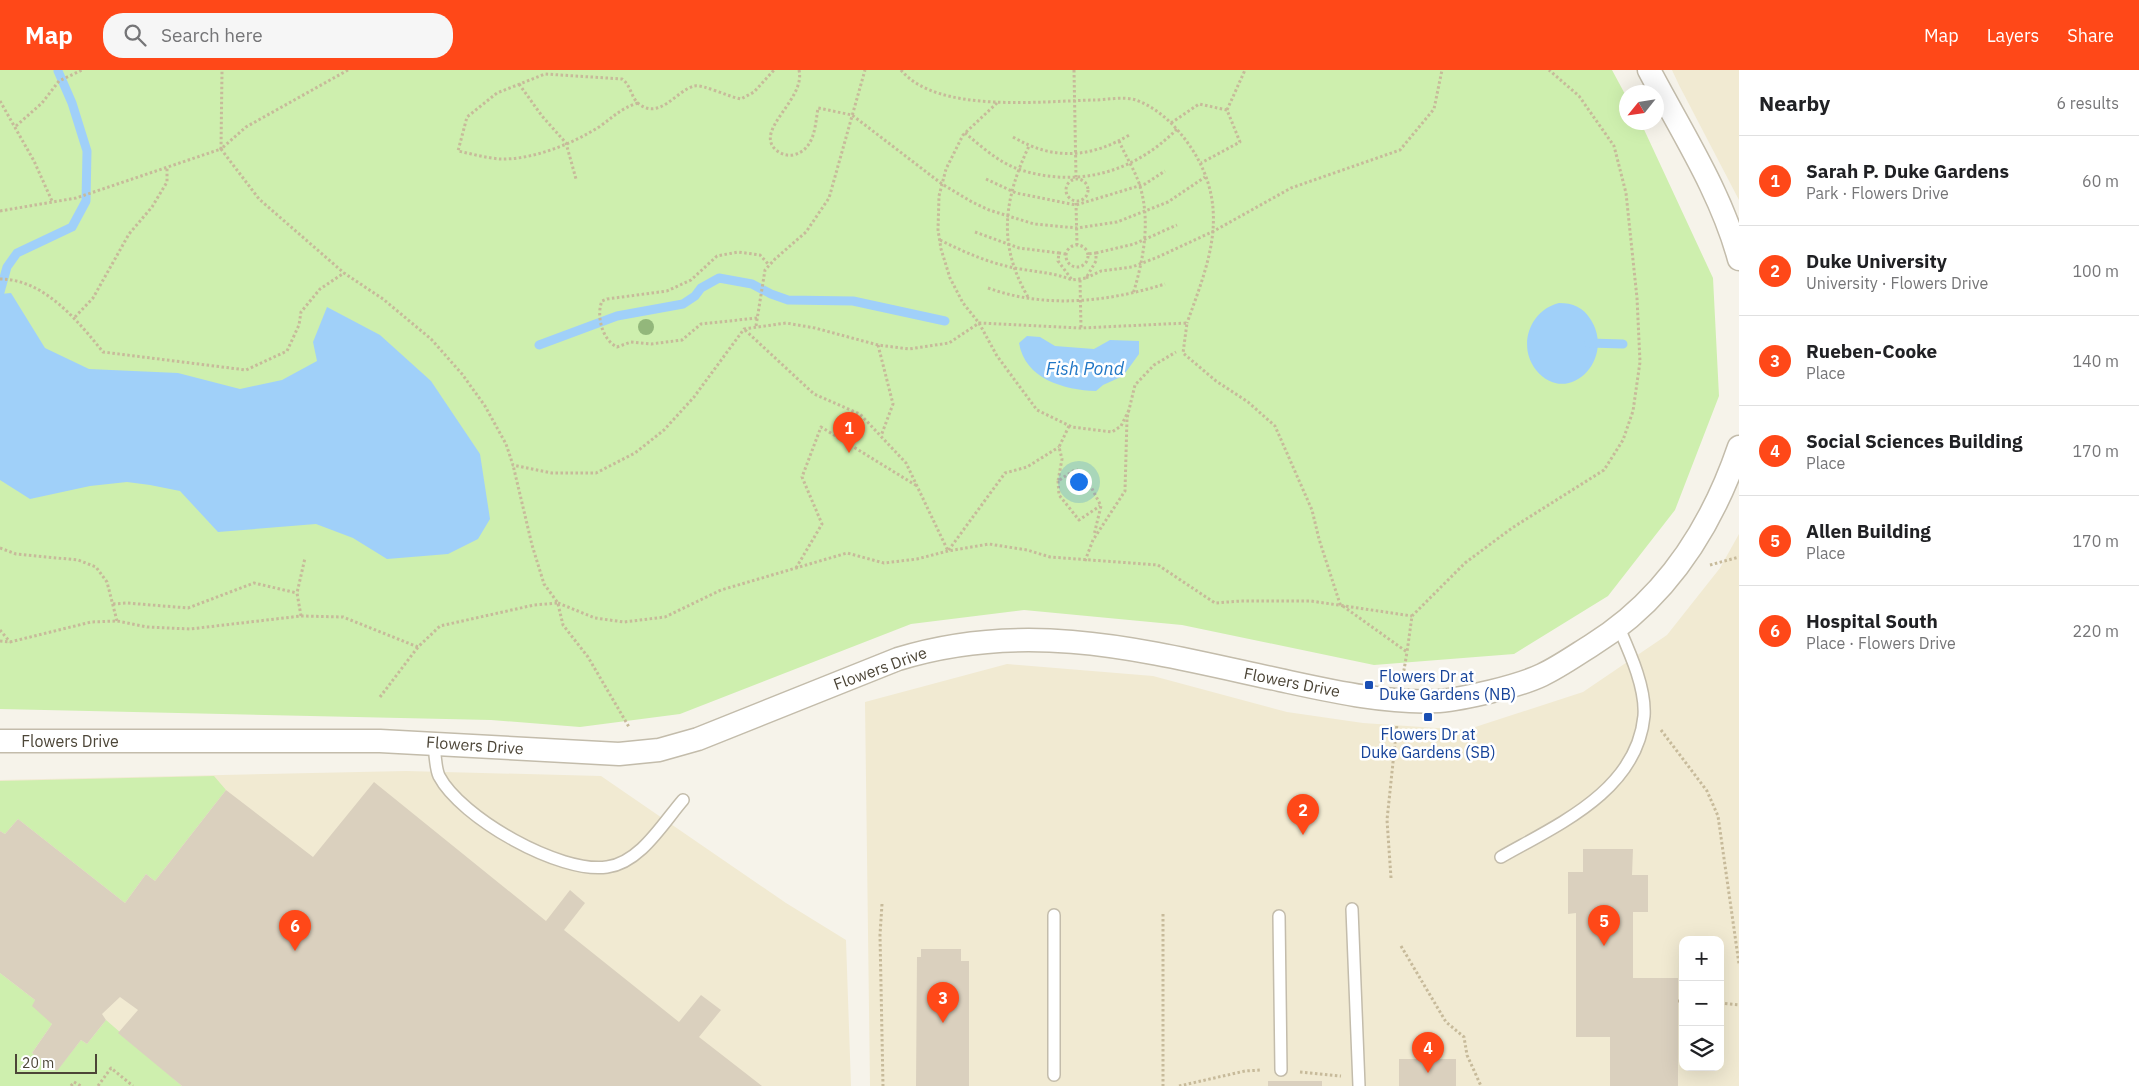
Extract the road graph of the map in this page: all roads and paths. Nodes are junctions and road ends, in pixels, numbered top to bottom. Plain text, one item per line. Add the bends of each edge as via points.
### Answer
1 (82, 70) edge
2 (222, 70) edge
3 (348, 70) edge
4 (774, 70) edge
5 (799, 70) edge
6 (866, 70) edge
7 (901, 70) edge
8 (1074, 70) edge
9 (1245, 70) edge
10 (1442, 70) edge
11 (1549, 70) edge
12 (1649, 70) edge
13 (519, 84) junction
14 (1074, 100) junction
15 (0, 101) edge
16 (638, 103) junction
17 (997, 103) junction
18 (1227, 110) junction
19 (852, 115) junction
20 (1170, 123) junction
21 (16, 126) junction
22 (1177, 129) junction
23 (965, 132) junction
24 (1131, 134) dead end
25 (1013, 136) dead end
26 (1119, 141) junction
27 (566, 143) junction
28 (1029, 146) junction
29 (221, 149) junction
30 (1075, 153) junction
31 (1201, 163) junction
32 (1130, 164) junction
33 (167, 166) junction
34 (1018, 169) junction
35 (1166, 171) dead end
36 (1076, 177) junction
37 (1205, 177) junction
38 (576, 179) dead end
39 (986, 179) dead end
40 (942, 184) junction
41 (1139, 186) junction
42 (1011, 191) junction
43 (52, 201) junction
44 (1076, 203) junction
45 (0, 211) edge
46 (1145, 212) junction
47 (1007, 216) junction
48 (1177, 225) dead end
49 (1077, 228) junction
50 (1214, 231) junction
51 (974, 232) dead end
52 (940, 240) junction
53 (1144, 241) junction
54 (1010, 245) junction
55 (1077, 245) junction
56 (1059, 253) junction
57 (1096, 253) junction
58 (1066, 254) junction
59 (1087, 254) junction
60 (1739, 259) edge
61 (1140, 264) junction
62 (769, 265) junction
63 (1016, 268) junction
64 (344, 273) junction
65 (1086, 278) junction
66 (0, 279) edge
67 (1072, 280) junction
68 (1080, 280) junction
69 (1165, 284) dead end
70 (988, 288) dead end
71 (1132, 294) junction
72 (1029, 298) junction
73 (1080, 302) junction
74 (75, 317) junction
75 (757, 318) junction
76 (979, 323) junction
77 (1187, 323) junction
78 (756, 326) junction
79 (1081, 328) junction
80 (744, 329) junction
81 (878, 345) junction
82 (1176, 352) dead end
83 (1129, 410) junction
84 (1069, 426) junction
85 (881, 436) junction
86 (1059, 447) junction
87 (1739, 447) edge
88 (513, 465) junction
89 (1058, 481) junction
90 (917, 486) junction
91 (1101, 506) junction
92 (1094, 538) junction
93 (0, 548) edge
94 (948, 551) junction
95 (305, 558) dead end
96 (1085, 561) junction
97 (796, 570) junction
98 (297, 593) junction
99 (558, 603) junction
100 (113, 604) junction
101 (1340, 604) junction
102 (301, 616) junction
103 (1412, 616) junction
104 (117, 621) junction
105 (1619, 628) junction
106 (0, 630) edge
107 (0, 641) edge
108 (10, 642) junction
109 (418, 646) junction
110 (1407, 652) junction
111 (380, 697) dead end
112 (1399, 700) junction
113 (629, 727) dead end
114 (1666, 735) dead end
115 (0, 741) edge
116 (434, 742) junction
117 (682, 800) dead end
118 (1501, 857) dead end
119 (1391, 878) dead end
120 (882, 904) dead end
121 (1352, 909) dead end
122 (1163, 914) dead end
123 (1054, 915) dead end
124 (1279, 916) dead end
125 (1401, 946) dead end
126 (1739, 964) edge
127 (1724, 1004) edge
128 (1739, 1005) edge
129 (1281, 1070) dead end
130 (1054, 1075) dead end
131 (71, 1086) edge
132 (81, 1086) edge
133 (98, 1086) edge
134 (133, 1086) edge
135 (883, 1086) edge
136 (1163, 1086) edge
137 (1359, 1086) edge
138 (1480, 1086) edge

1 - 21 path via 59,81 42,103
2 - 29 path
3 - 29 path via 246,127
4 - 16 path via 754,92 741,99 725,96 706,86 693,86 660,107 648,108
5 - 19 path via 798,89 771,134 774,149 790,156 808,147 818,108
6 - 19 path
7 - 17 path via 909,79 940,94
8 - 14 path
9 - 18 path
10 - 50 path via 1434,110 1400,150 1291,188
11 - 103 path via 1579,96 1614,146 1626,194 1640,362 1633,411 1623,440 1604,470 1527,518 1465,563
12 - 60 street via 1711,188
13 - 16 path via 545,74 614,76 628,83
13 - 27 path
13 - 27 path via 497,93 467,118 458,151 501,159 535,154
14 - 17 path
14 - 20 path via 1134,99 1154,109
14 - 30 path
15 - 21 path
16 - 27 path via 616,112 599,127
17 - 23 path
18 - 20 path via 1199,104
18 - 31 path via 1240,142
19 - 40 path
19 - 62 path via 829,198 806,232
20 - 22 path
21 - 43 path
22 - 31 path
22 - 32 path via 1152,152
23 - 34 path via 994,156
23 - 40 path
24 - 26 path
25 - 28 path
26 - 30 path
26 - 32 path
27 - 38 path
28 - 30 path via 1060,154
28 - 34 path
29 - 33 path
29 - 64 path via 259,199
30 - 36 path
31 - 37 path
32 - 36 path via 1100,174
32 - 41 path
33 - 43 path via 76,198
33 - 74 path via 166,182 157,198 129,234 93,298
34 - 36 path
34 - 42 path
35 - 41 path
36 - 44 path via 1068,183 1066,190 1067,196
36 - 44 path via 1088,188 1084,199
37 - 46 path via 1168,202
37 - 50 path
39 - 42 path
40 - 47 path via 972,202
40 - 52 path via 939,196
41 - 44 path
41 - 46 path
42 - 44 path
42 - 47 path
43 - 45 path
44 - 49 path
46 - 49 path via 1117,222
46 - 53 path
47 - 49 path via 1034,224
47 - 54 path
48 - 53 path
49 - 55 path
50 - 61 path
50 - 77 path via 1207,267
51 - 54 path
52 - 63 path via 991,262
52 - 76 path via 950,278 963,303
53 - 57 path
53 - 61 path
54 - 56 path
54 - 63 path
55 - 58 path via 1070,247
55 - 59 path
56 - 58 path
56 - 67 path via 1058,261
57 - 59 path
57 - 65 path via 1096,261
58 - 59 path via 1070,264 1077,266 1086,261
61 - 65 path
61 - 71 path
62 - 75 path via 765,270
62 - 75 path via 760,255 738,252 717,256 691,280 667,291 602,301 599,308 606,338 616,347 631,342 651,344 682,340 702,324
63 - 67 path via 1056,273
63 - 72 path
64 - 74 path via 320,289 301,312 288,352 246,370 103,352
64 - 88 path via 431,340 462,374 485,406 506,444
65 - 68 path
66 - 74 path via 14,279 28,286
67 - 68 path
68 - 73 path
69 - 71 path
70 - 72 path
71 - 73 path
72 - 73 path
73 - 79 path
75 - 78 path
76 - 79 path
76 - 81 path via 949,343 909,349
76 - 84 path via 1036,410
77 - 79 path
77 - 101 path via 1184,353 1276,426 1312,510
78 - 80 path
78 - 81 path via 786,323
80 - 85 path via 814,394 860,414
80 - 88 path via 694,397 664,430 635,453 596,473 552,473
81 - 85 path via 893,404
82 - 83 path via 1154,365 1135,385
83 - 84 path via 1121,426 1112,432
83 - 92 path via 1125,490
84 - 86 path
85 - 90 path via 906,463
86 - 89 path via 1062,459
86 - 94 path via 1027,467 1006,473
87 - 105 street, Flowers Drive via 1716,507 1688,553 1644,607
88 - 99 path via 544,584
89 - 91 path via 1076,469 1088,481
89 - 91 path via 1059,495 1079,520
90 - 94 path
90 - 97 path via 821,427 802,477 822,524
91 - 92 path
92 - 96 path
93 - 100 path via 16,554 78,560 96,567 107,582
94 - 96 path via 989,544
94 - 97 path via 884,563 847,553
95 - 98 path
96 - 101 path via 1158,564 1215,603
97 - 99 path via 721,590 664,617 624,622 594,618
98 - 100 path via 254,583 188,608 127,602
98 - 102 path
99 - 109 path via 534,605 440,626
99 - 113 path via 563,625 588,657
100 - 104 path
101 - 103 path
101 - 110 path
102 - 104 path via 190,630
102 - 109 path via 343,617
103 - 110 path
104 - 108 path via 91,622
105 - 112 street, Flowers Drive via 1542,675 1514,685 1440,701
105 - 118 lane via 1637,671 1644,715 1636,744 1611,786 1571,817
106 - 108 path
107 - 108 path
109 - 111 path
110 - 112 path
112 - 116 street, Flowers Drive via 1313,687 1127,648 1078,641 1006,639 961,644 898,659 706,736 659,750 618,754
112 - 119 path via 1387,820
114 - 126 path via 1708,791 1718,816
115 - 116 street, Flowers Drive
116 - 117 lane via 439,775 456,798 480,819 526,847 586,866 607,867 628,860
120 - 135 path
121 - 137 lane
122 - 136 path
123 - 130 lane
124 - 129 lane
125 - 138 path via 1446,1022 1464,1037 1466,1055
127 - 128 path
131 - 132 path via 74,1082
133 - 134 path via 111,1068

